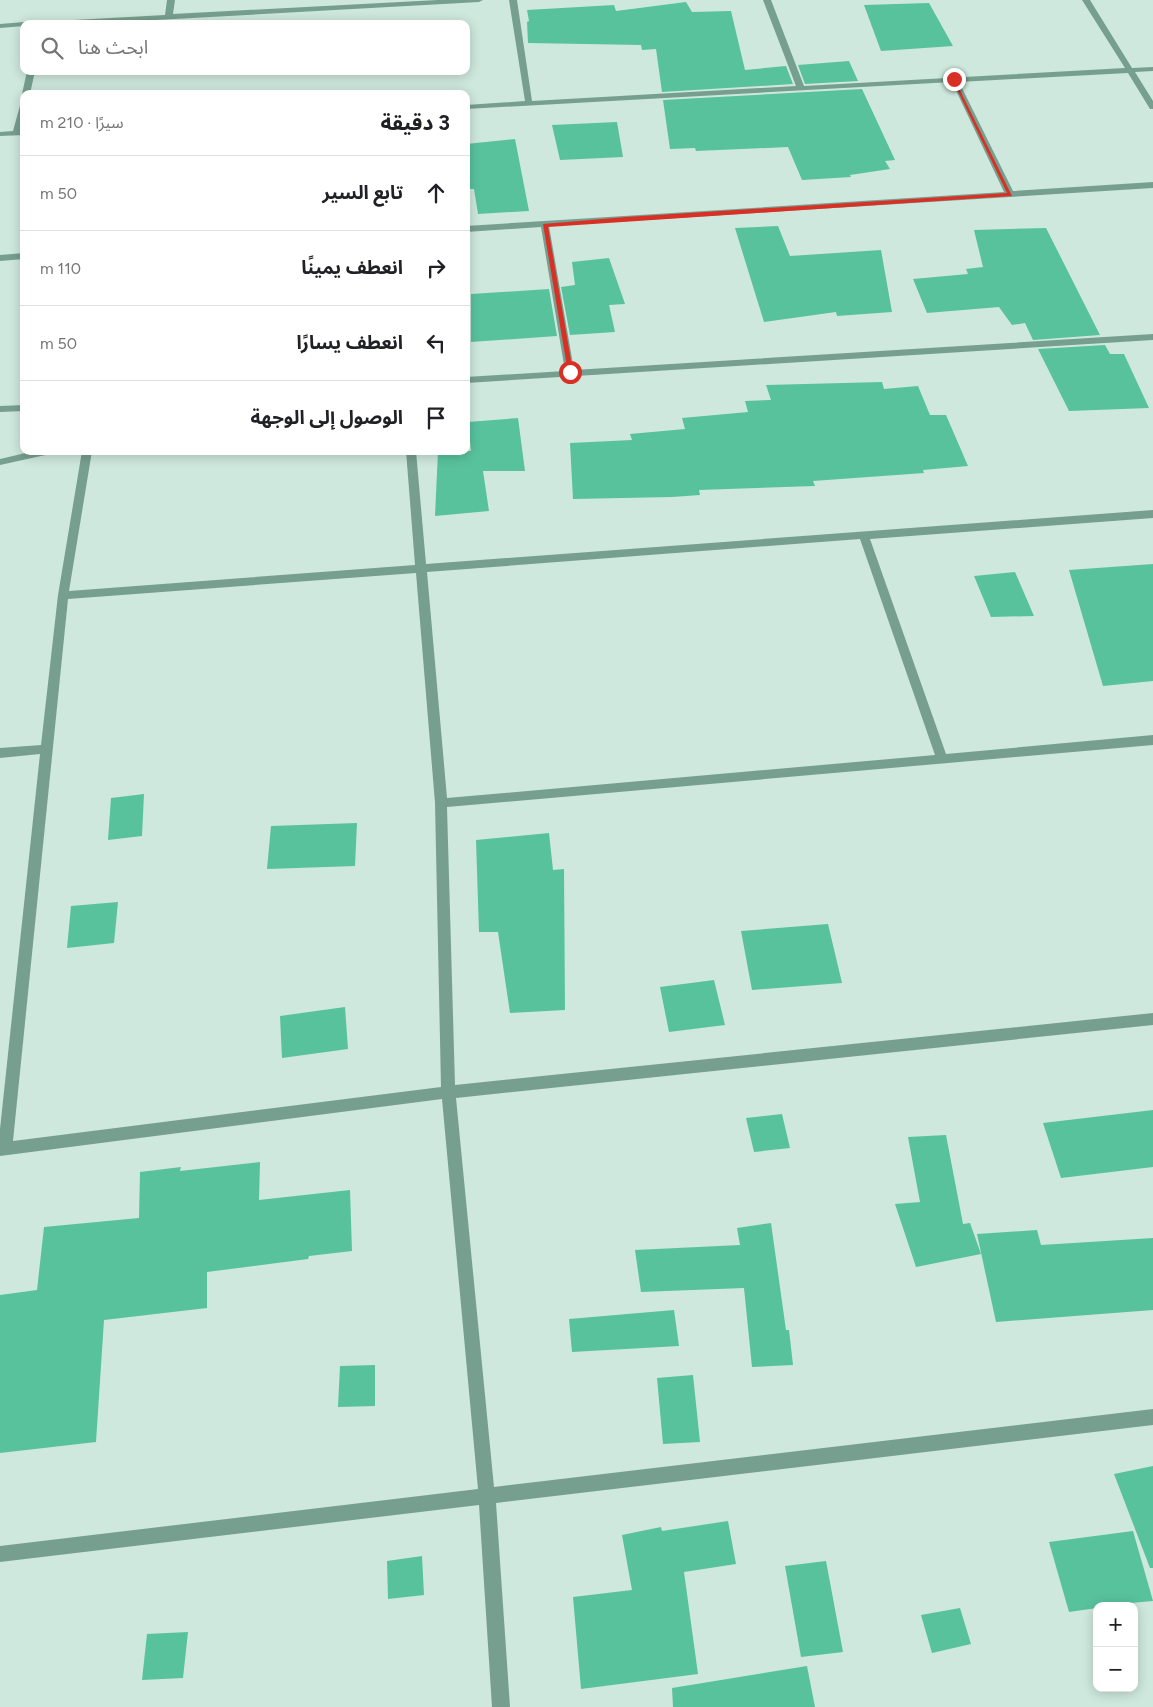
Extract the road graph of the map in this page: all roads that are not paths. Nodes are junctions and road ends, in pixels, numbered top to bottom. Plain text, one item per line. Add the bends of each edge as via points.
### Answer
1 (171, 0) edge
2 (479, 0) edge
3 (513, 0) edge
4 (767, 0) edge
5 (1086, 0) edge
6 (169, 16) junction
7 (106, 20) edge
8 (20, 24) edge
9 (0, 26) edge
10 (1153, 69) edge
11 (1128, 70) junction
12 (30, 75) edge
13 (954, 79) junction
14 (801, 88) junction
15 (27, 90) edge
16 (529, 104) junction
17 (470, 107) edge
18 (1153, 107) edge
19 (20, 133) edge
20 (0, 134) edge
21 (1153, 186) edge
22 (1010, 195) junction
23 (545, 226) junction
24 (470, 229) edge
25 (20, 256) edge
26 (0, 258) edge
27 (1150, 337) edge
28 (1153, 348) edge
29 (570, 372) junction
30 (470, 380) edge
31 (20, 408) edge
32 (0, 409) edge
33 (32, 455) edge
34 (86, 455) edge
35 (411, 455) edge
36 (0, 462) edge
37 (1153, 514) edge
38 (864, 536) junction
39 (421, 568) junction
40 (63, 595) junction
41 (1153, 740) edge
42 (46, 749) junction
43 (0, 753) edge
44 (942, 758) junction
45 (441, 803) junction
46 (1153, 1019) edge
47 (448, 1092) junction
48 (2, 1149) edge
49 (1153, 1417) edge
50 (487, 1496) junction
51 (0, 1554) edge
52 (501, 1707) edge

1 - 6 street
2 - 6 street
3 - 16 street
4 - 14 street
5 - 11 street
6 - 7 street
8 - 9 street
10 - 11 street
11 - 13 street
11 - 18 street
12 - 15 street
13 - 14 street
13 - 22 street
14 - 16 street
16 - 17 street
19 - 20 street
21 - 22 street
22 - 23 street via 626,218
23 - 24 street
23 - 29 street
25 - 26 street
27 - 28 street
27 - 29 street
29 - 30 street
31 - 32 street
33 - 36 street
34 - 40 street
35 - 39 street
37 - 38 street
38 - 39 street
38 - 44 street
39 - 40 street
39 - 45 street
40 - 42 street
41 - 44 street
42 - 43 street
42 - 48 street
44 - 45 street
45 - 47 street
46 - 47 street
47 - 48 street
47 - 50 street
49 - 50 street
50 - 51 street
50 - 52 street

